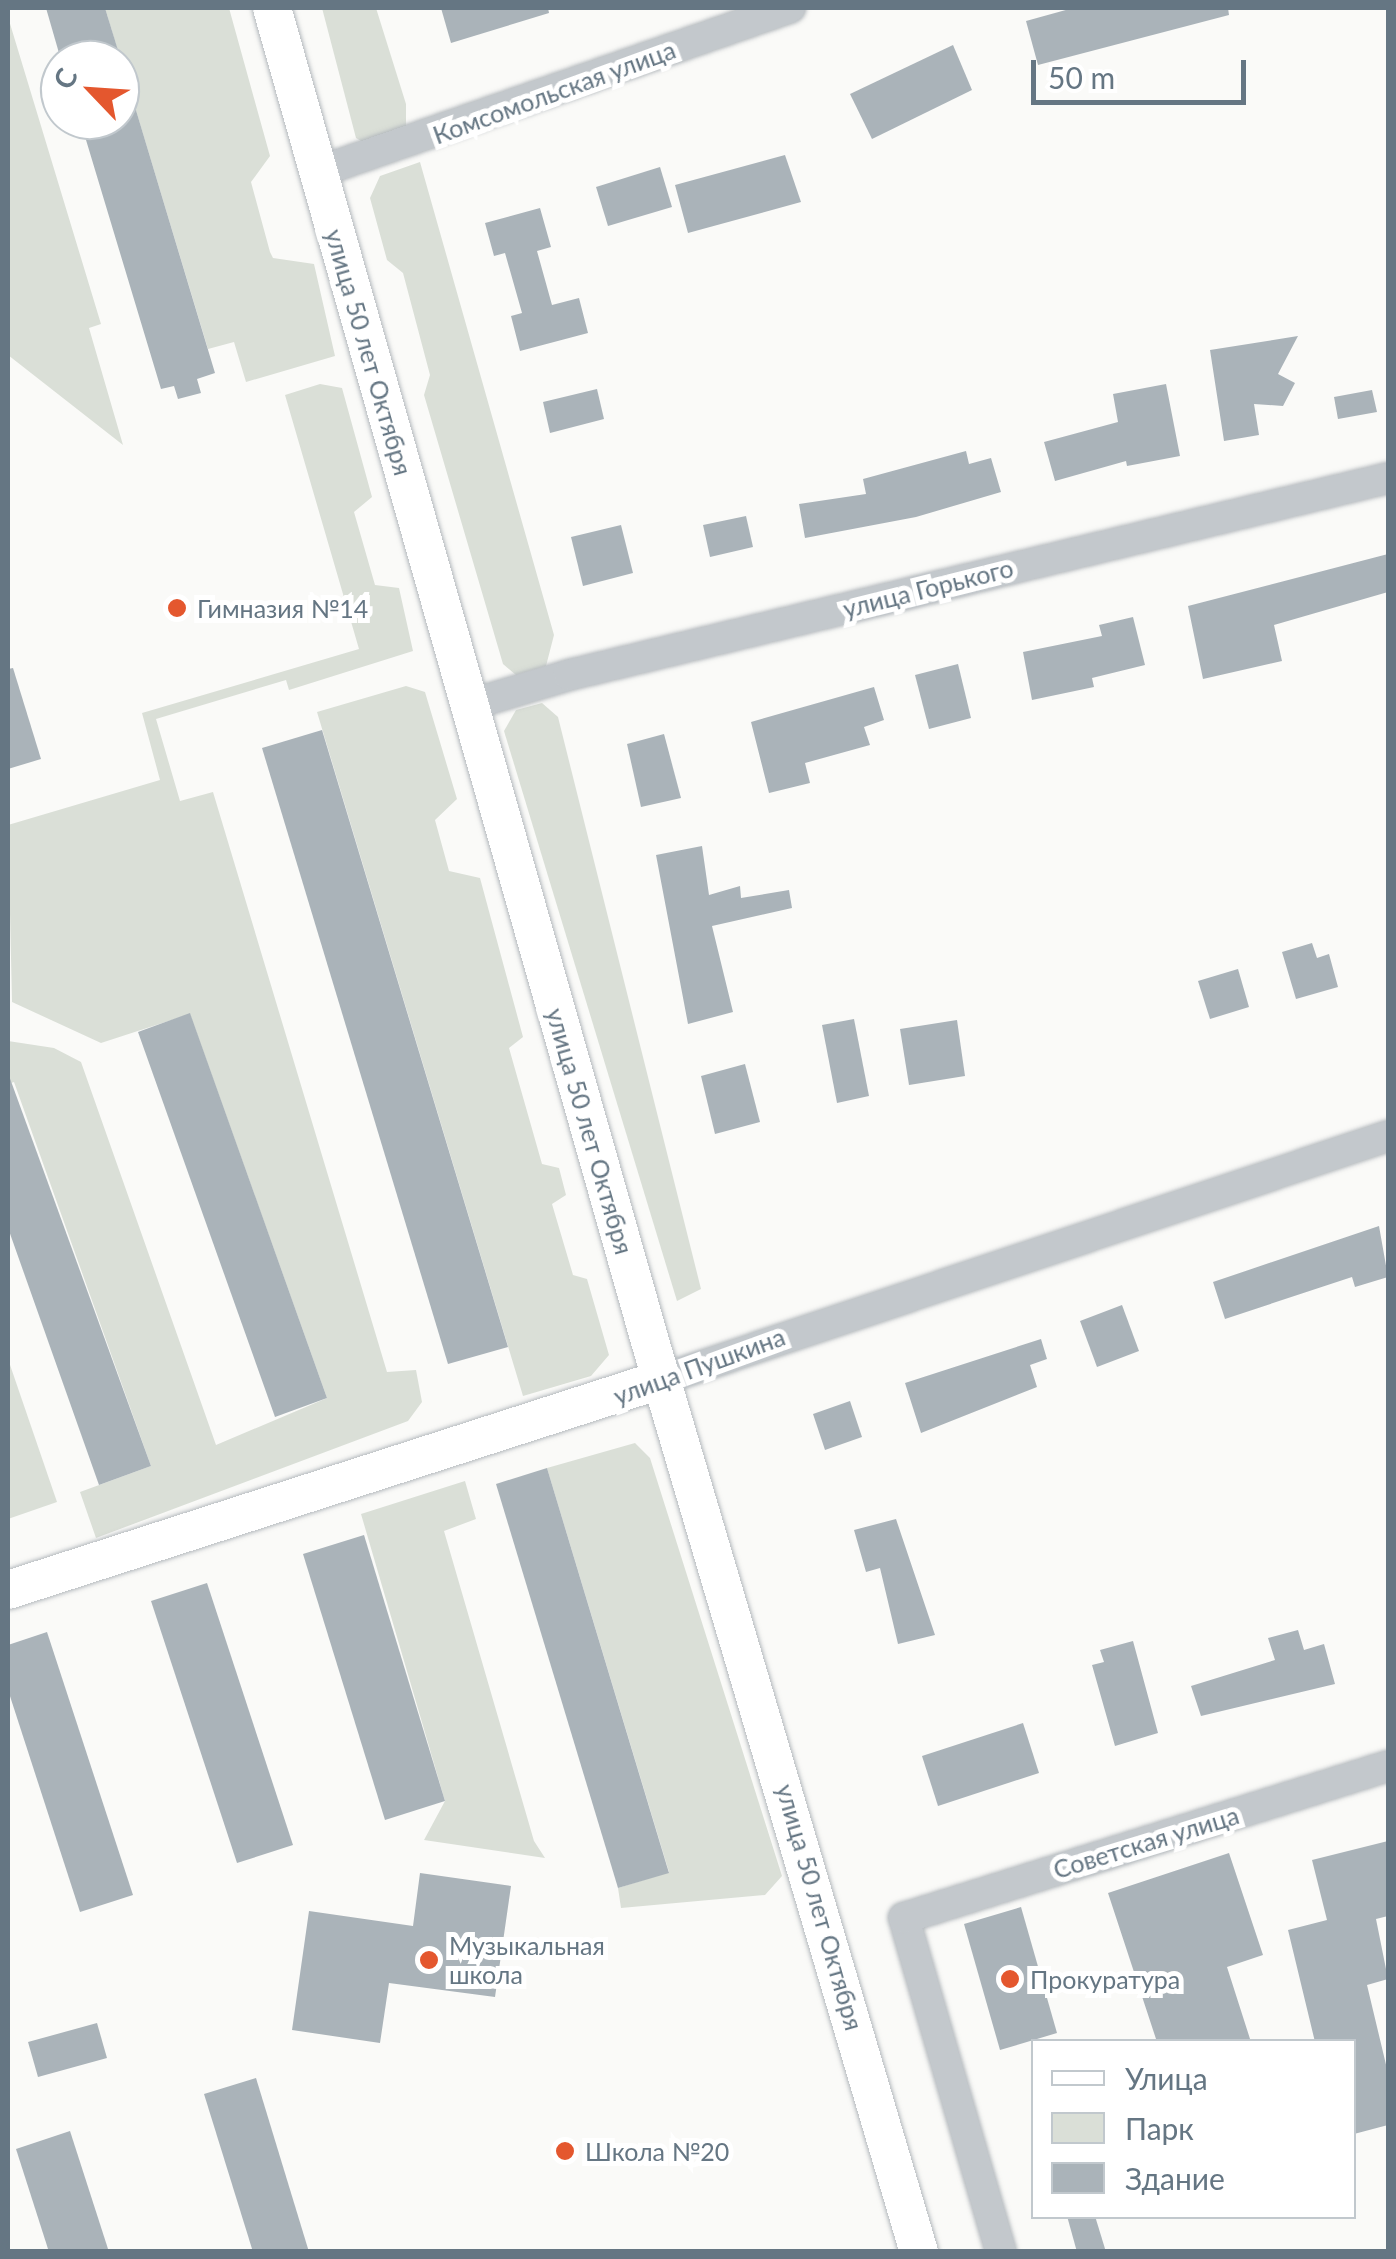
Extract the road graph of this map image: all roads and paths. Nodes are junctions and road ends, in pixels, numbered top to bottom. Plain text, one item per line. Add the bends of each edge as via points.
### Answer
1 (272, 8) edge
2 (790, 8) edge
3 (318, 172) junction
4 (1388, 478) edge
5 (469, 705) junction
6 (1388, 1136) edge
7 (663, 1380) junction
8 (8, 1590) edge
9 (1388, 1766) edge
10 (919, 2252) edge
11 (1002, 2252) edge

1 - 3 main road, улица 50 лет Октября
2 - 3 street, Комсомольская улица
3 - 5 main road, улица 50 лет Октября
4 - 5 street, улица Горького via 568,675
5 - 7 main road, улица 50 лет Октября
6 - 7 street, улица Пушкина
7 - 8 main road, улица Пушкина
7 - 10 main road, улица 50 лет Октября
9 - 11 street, Советская улица via 904,1918

